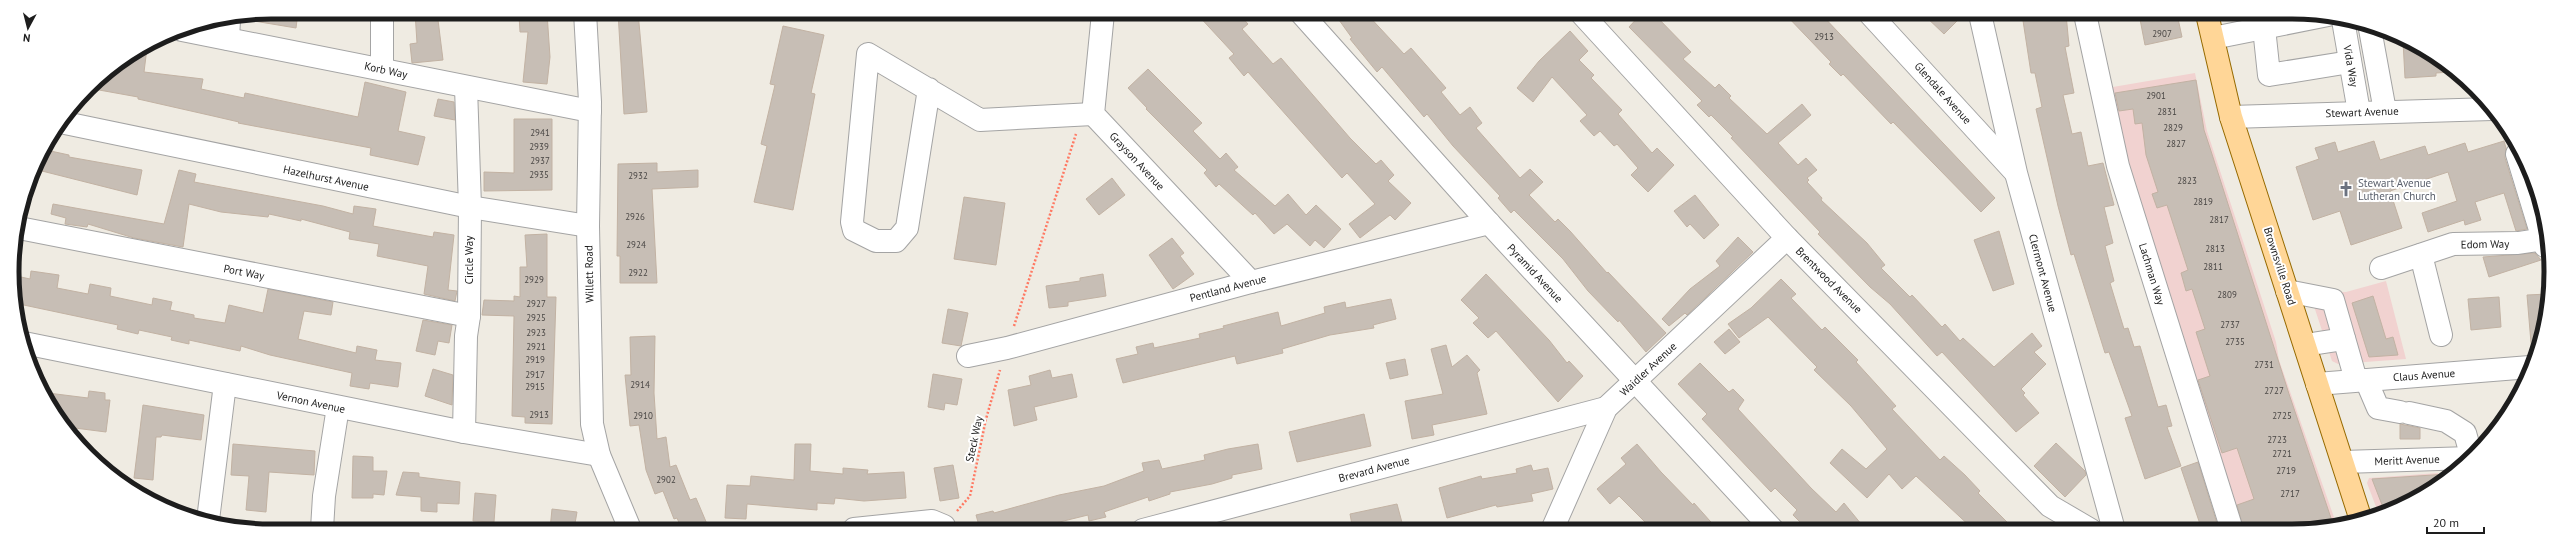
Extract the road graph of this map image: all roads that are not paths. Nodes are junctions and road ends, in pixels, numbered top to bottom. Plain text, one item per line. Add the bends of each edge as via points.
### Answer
1 (382, 19) edge
2 (585, 19) edge
3 (1102, 19) edge
4 (1306, 19) edge
5 (1586, 19) edge
6 (1875, 19) edge
7 (1981, 19) edge
8 (2086, 19) edge
9 (2208, 19) edge
10 (2304, 20) edge
11 (2344, 25) edge
12 (2264, 28) junction
13 (198, 30) edge
14 (228, 30) edge
15 (2370, 31) edge
16 (2213, 38) junction
17 (2350, 62) junction
18 (382, 68) junction
19 (466, 87) junction
20 (929, 89) junction
21 (2484, 108) edge
22 (590, 111) junction
23 (2385, 111) junction
24 (2359, 112) junction
25 (1087, 114) junction
26 (2231, 117) junction
27 (67, 124) edge
28 (2521, 166) edge
29 (2016, 173) junction
30 (470, 207) junction
31 (1489, 223) junction
32 (588, 226) junction
33 (23, 229) edge
34 (2540, 229) edge
35 (1787, 238) junction
36 (2542, 241) edge
37 (2421, 255) junction
38 (2381, 268) dead end
39 (1251, 282) junction
40 (2287, 291) junction
41 (469, 316) junction
42 (2441, 335) dead end
43 (2344, 339) junction
44 (30, 344) edge
45 (2305, 345) junction
46 (968, 356) dead end
47 (2525, 367) edge
48 (2361, 380) junction
49 (1635, 381) junction
50 (225, 384) junction
51 (2317, 384) junction
52 (338, 407) junction
53 (1606, 408) junction
54 (464, 432) junction
55 (2469, 451) edge
56 (599, 455) junction
57 (2461, 458) edge
58 (2343, 462) junction
59 (2359, 514) edge
60 (209, 516) edge
61 (322, 524) edge
62 (628, 524) edge
63 (903, 524) edge
64 (937, 524) edge
65 (1166, 524) edge
66 (1555, 524) edge
67 (1767, 524) edge
68 (2081, 524) edge
69 (2112, 524) edge
70 (2230, 524) edge

1 - 18 street
2 - 22 street, Willett Road
3 - 25 street
4 - 31 street, Pyramid Avenue
5 - 35 street, Brentwood Avenue
6 - 29 street, Glendale Avenue
7 - 29 street, Clermont Avenue
8 - 70 street, Lachman Way via 2118,166
9 - 16 main road, Brownsville Road
10 - 12 street
11 - 17 street, Vida Way
12 - 16 street
12 - 17 street via 2269,75
13 - 14 street, Korb Way
14 - 18 street, Korb Way
15 - 23 street
16 - 26 main road, Brownsville Road
17 - 24 street, Vida Way
18 - 19 street, Korb Way
19 - 22 street, Korb Way
19 - 30 street, Circle Way
20 - 20 street via 868,54 852,222 854,230 876,241 896,240 906,228
20 - 25 street via 980,120
21 - 23 street, Stewart Avenue
22 - 32 street, Willett Road
23 - 24 street, Stewart Avenue
24 - 26 street, Stewart Avenue
25 - 39 street, Grayson Avenue
26 - 40 main road, Brownsville Road
27 - 30 street, Hazelhurst Avenue
28 - 34 street
29 - 69 street, Clermont Avenue
30 - 32 street, Hazelhurst Avenue
30 - 41 street, Circle Way
31 - 39 street, Pentland Avenue
31 - 49 street, Pyramid Avenue
32 - 56 street, Willett Road via 592,424
33 - 41 street, Port Way
35 - 49 street, Waidler Avenue
35 - 68 street, Brentwood Avenue via 2050,506
36 - 37 street, Edom Way via 2453,244
37 - 38 street, Edom Way
37 - 42 street
39 - 46 street, Pentland Avenue via 1007,348
40 - 43 street via 2333,300
40 - 45 main road, Brownsville Road
41 - 54 street, Circle Way via 466,336
43 - 45 street
43 - 48 street
44 - 50 street, Vernon Avenue
45 - 51 main road, Brownsville Road
47 - 48 street, Claus Avenue
48 - 51 street, Claus Avenue
48 - 55 street via 2378,408 2446,421 2465,433
49 - 53 street, Waidler Avenue
49 - 67 street, Pyramid Avenue
50 - 52 street, Vernon Avenue
50 - 60 street
51 - 58 main road, Brownsville Road
52 - 54 street, Vernon Avenue
52 - 61 street via 324,496
53 - 65 street, Brevard Avenue
53 - 66 street, Waidler Avenue
54 - 56 street, Vernon Avenue
56 - 62 street, Willett Road
57 - 58 street, Meritt Avenue
58 - 59 main road, Brownsville Road
63 - 64 street via 932,521

